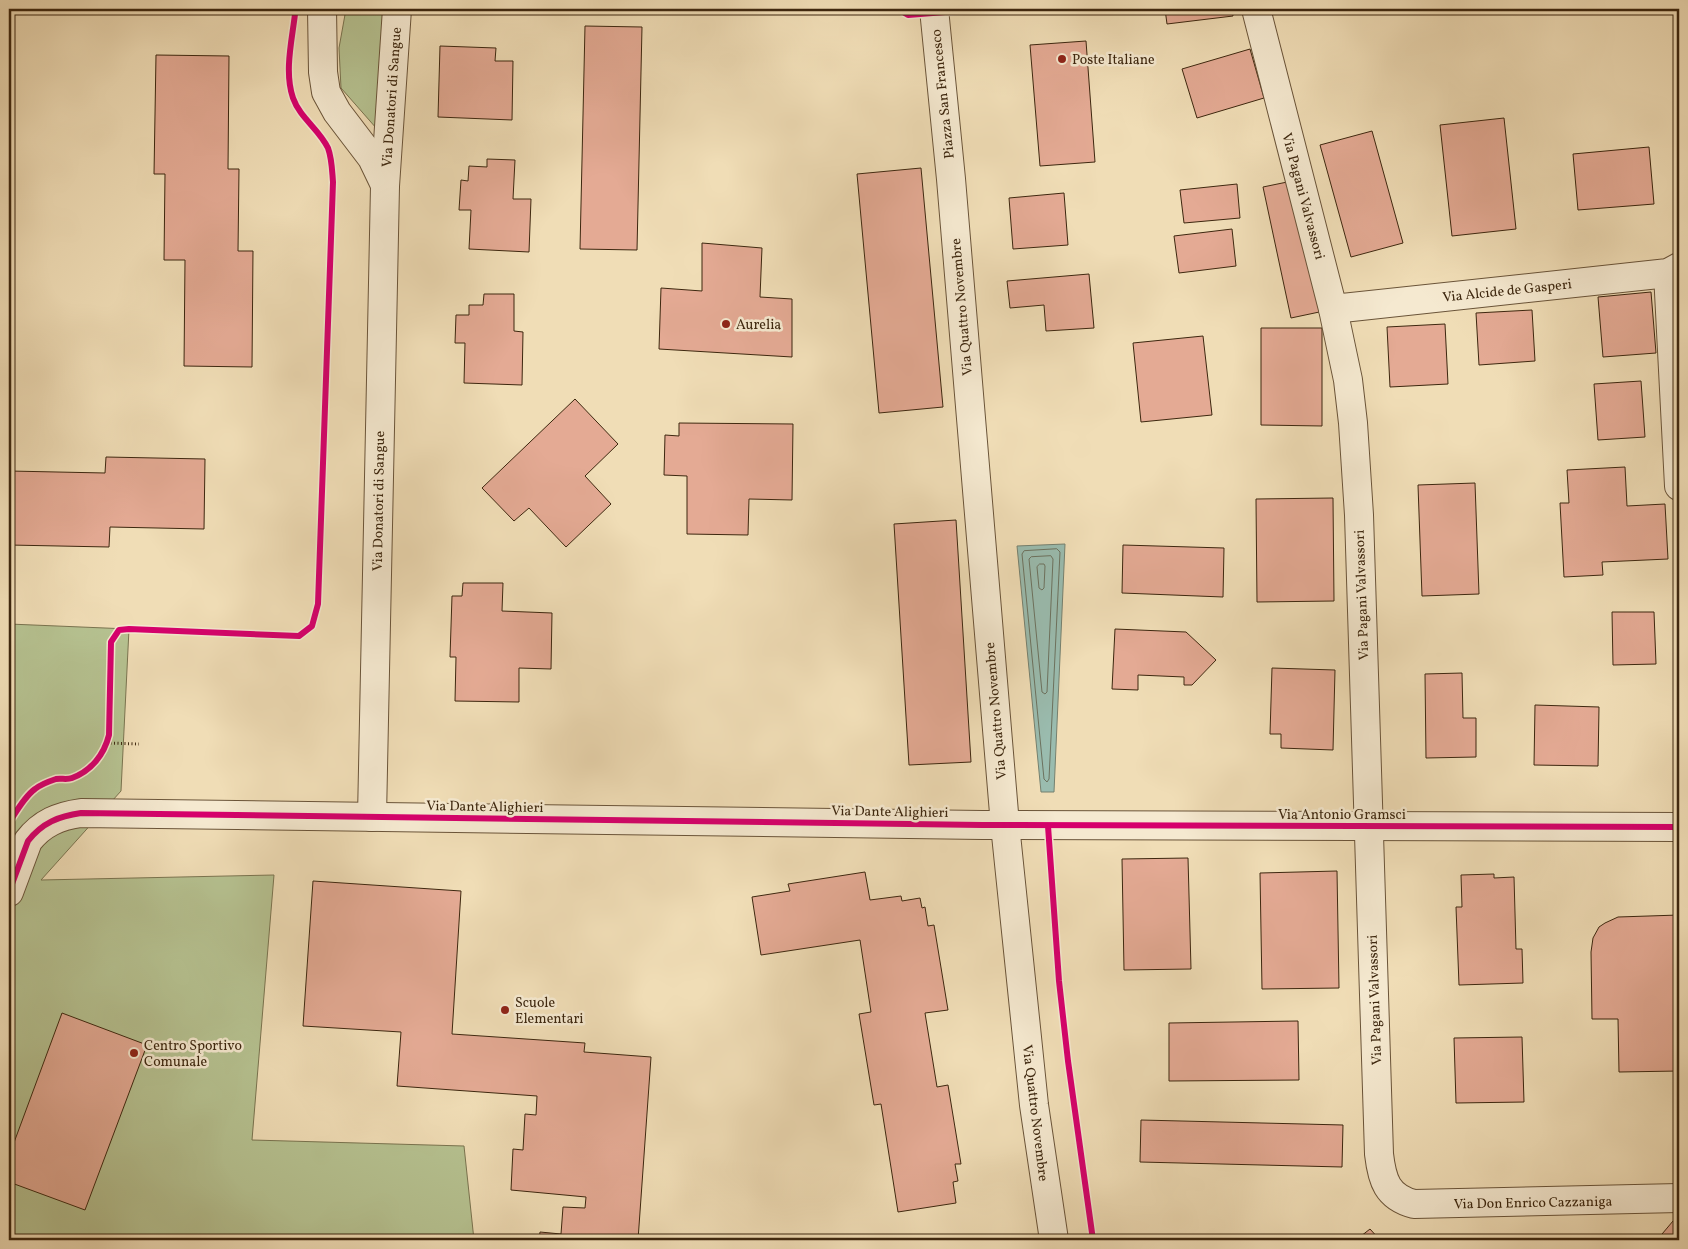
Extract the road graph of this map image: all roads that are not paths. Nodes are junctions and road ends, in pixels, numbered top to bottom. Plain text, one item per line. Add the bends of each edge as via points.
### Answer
1 (322, 9) edge
2 (397, 9) edge
3 (934, 9) edge
4 (1256, 9) edge
5 (951, 179) joint
6 (385, 186) junction
7 (1674, 270) edge
8 (1334, 309) junction
9 (1679, 486) edge
10 (372, 817) junction
11 (1005, 825) junction
12 (1368, 827) junction
13 (1679, 827) edge
14 (9, 892) edge
15 (1390, 1191) joint
16 (1679, 1198) edge
17 (1054, 1240) edge

1 - 6 street, Via Donatori di Sangue via 326,92 372,158
2 - 6 street, Via Donatori di Sangue
3 - 5 street, Piazza San Francesco
4 - 8 street, Via Pagani Valvassori
5 - 11 street, Via Quattro Novembre
6 - 10 street, Via Donatori di Sangue
7 - 8 street, Via Alcide de Gasperi
7 - 9 street
8 - 12 street, Via Pagani Valvassori via 1348,380 1356,454
10 - 11 street, Via Dante Alighieri
10 - 14 street, Via Dante Alighieri via 66,815 46,824 28,841
11 - 12 street, Via Antonio Gramsci
11 - 17 street, Via Quattro Novembre via 1034,1105
12 - 13 street, Via Antonio Gramsci
12 - 15 street, Via Pagani Valvassori via 1379,1154 1381,1172
15 - 16 street, Via Don Enrico Cazzaniga via 1404,1202 1424,1204

